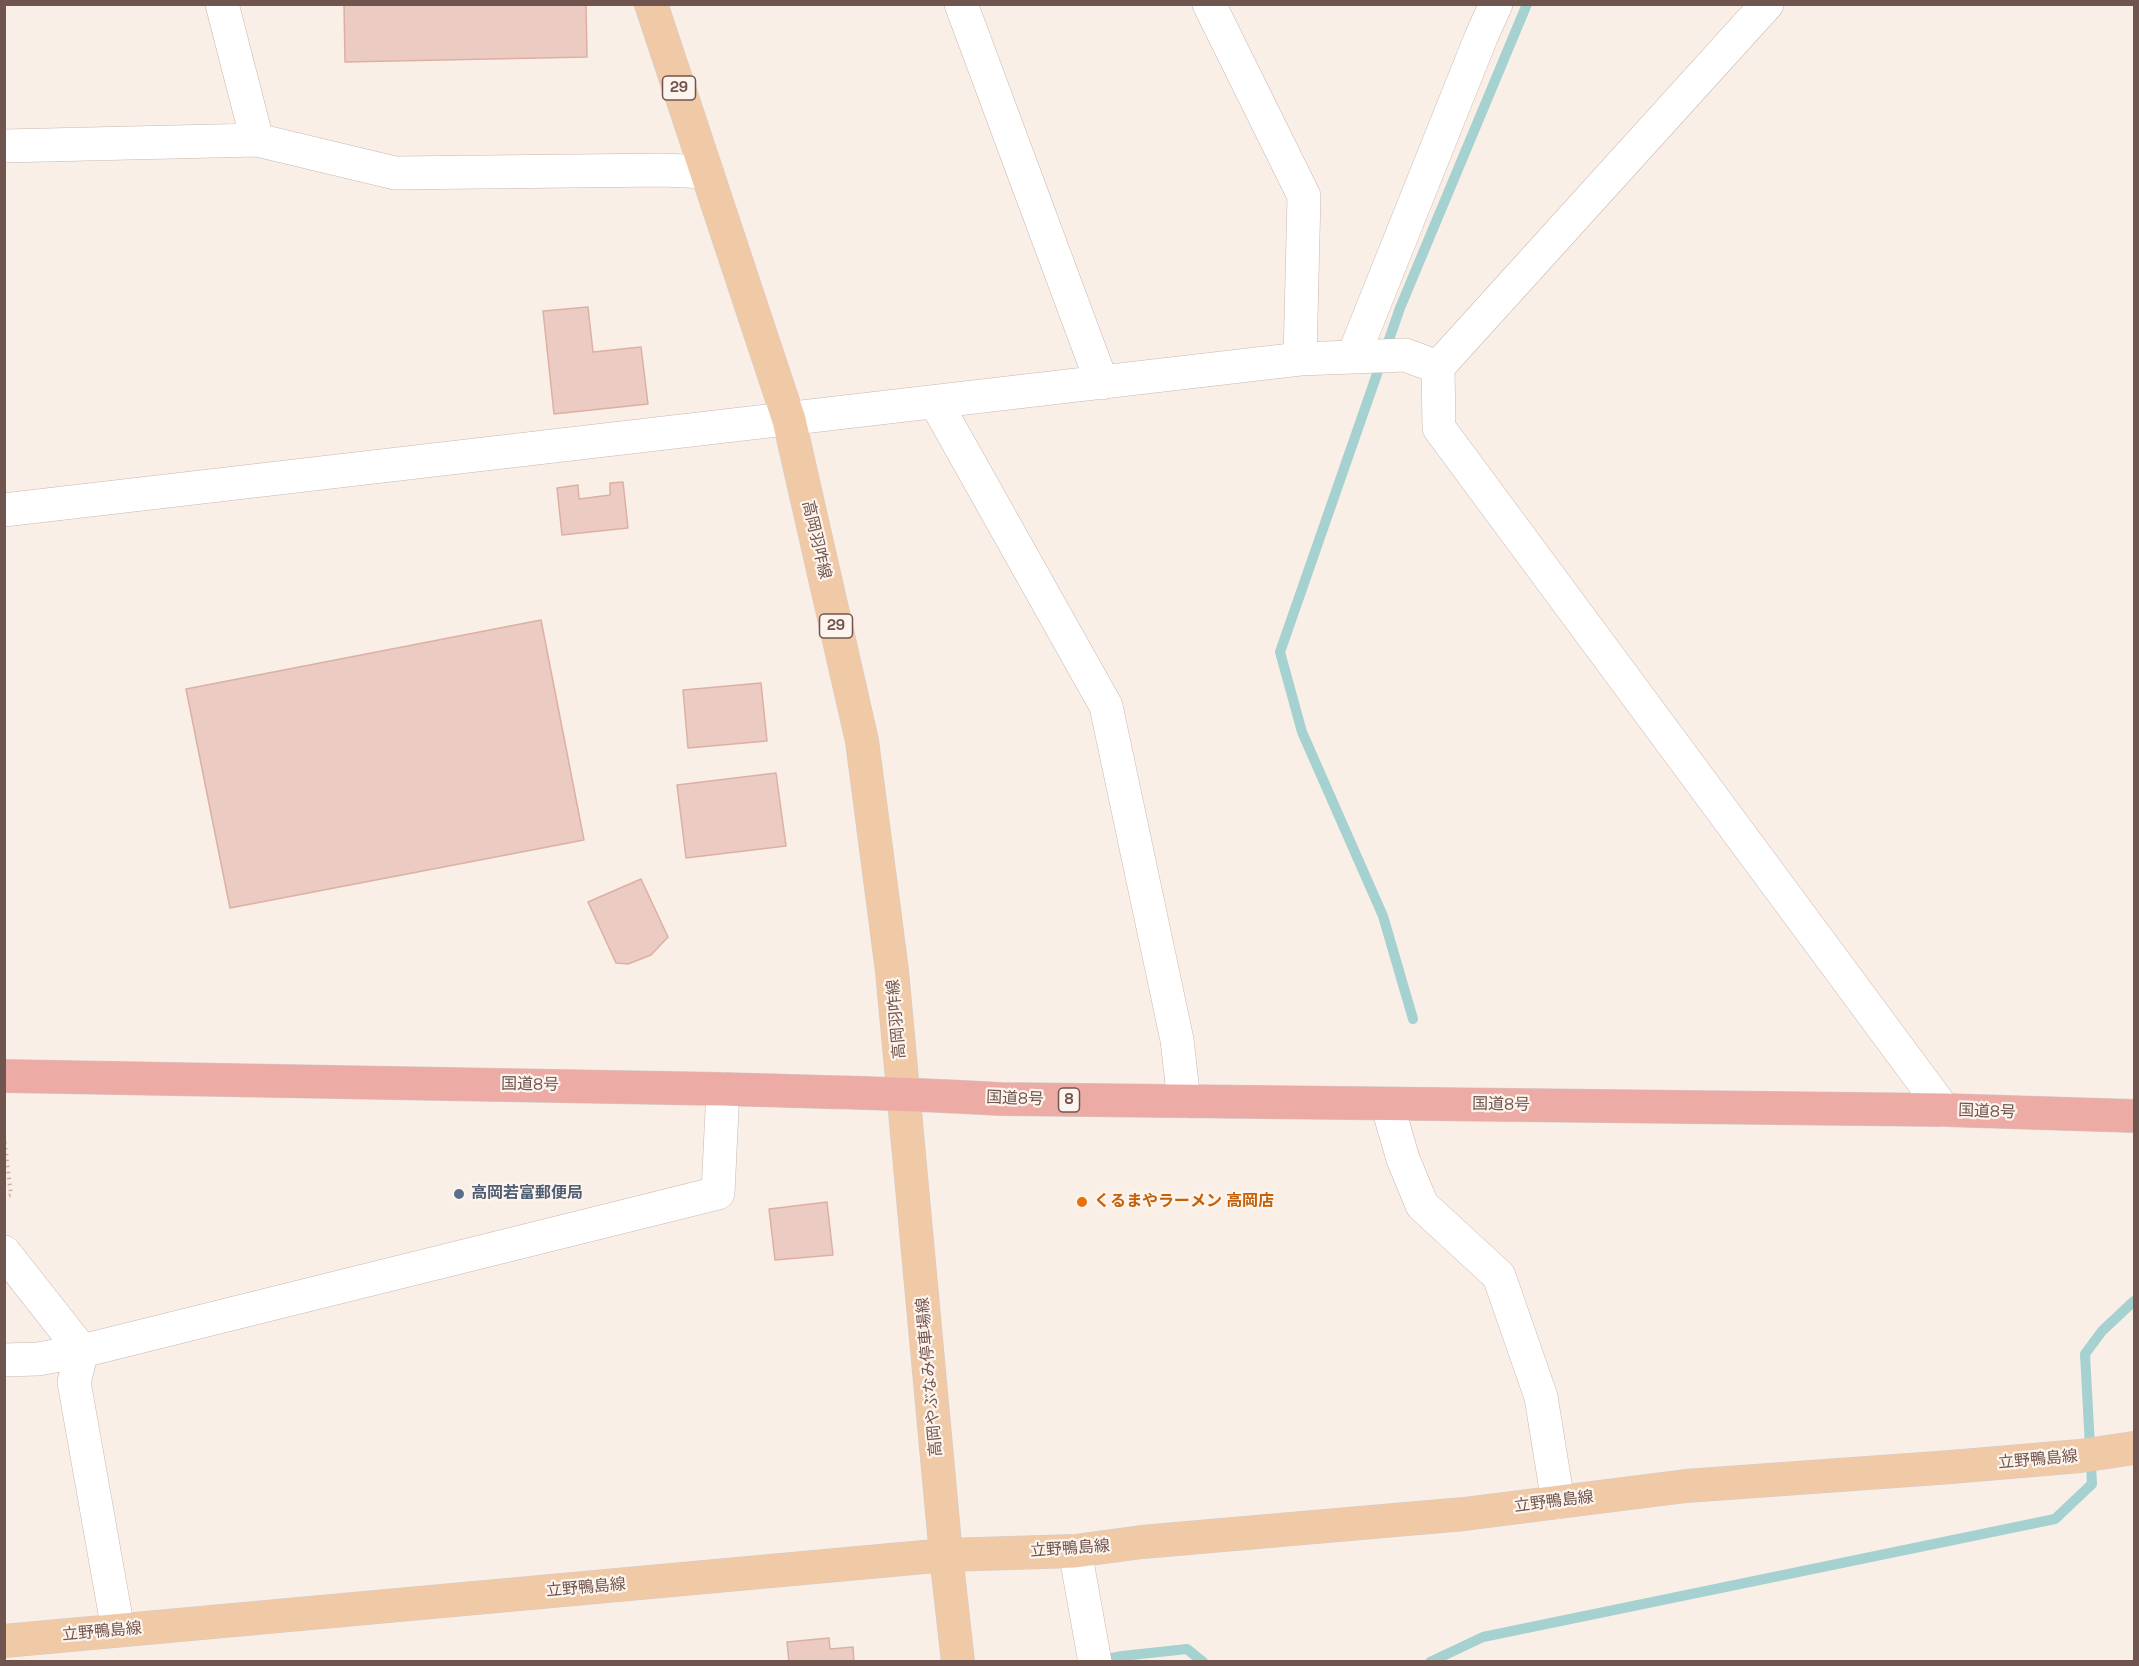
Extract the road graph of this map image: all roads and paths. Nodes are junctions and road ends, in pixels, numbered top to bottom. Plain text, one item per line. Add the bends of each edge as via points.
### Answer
1 (222, 4) edge
2 (651, 4) edge
3 (961, 4) edge
4 (1209, 4) edge
5 (1496, 4) edge
6 (1767, 4) edge
7 (257, 140) junction
8 (4, 146) edge
9 (707, 172) junction
10 (1353, 357) junction
11 (1300, 359) junction
12 (1438, 367) junction
13 (1102, 382) junction
14 (936, 402) junction
15 (789, 420) junction
16 (4, 510) edge
17 (4, 1076) edge
18 (723, 1089) junction
19 (904, 1093) junction
20 (1184, 1101) junction
21 (1387, 1104) junction
22 (1944, 1110) junction
23 (2132, 1113) edge
24 (4, 1136) edge
25 (4, 1197) edge
26 (4, 1252) edge
27 (82, 1351) junction
28 (4, 1360) edge
29 (2134, 1448) edge
30 (1557, 1502) junction
31 (1075, 1551) junction
32 (946, 1555) junction
33 (118, 1630) junction
34 (4, 1641) edge
35 (958, 1662) edge
36 (1095, 1662) edge

1 - 7 street
2 - 9 main road, 高岡羽咋線 / 29
3 - 13 street
4 - 11 street via 1304,196
5 - 10 street
6 - 12 street
7 - 8 street
7 - 9 street via 395,173
9 - 15 main road, 高岡羽咋線 / 29
10 - 11 street
10 - 12 street via 1406,355
11 - 13 street
12 - 22 street via 1440,428
13 - 14 street
14 - 15 street
14 - 20 street via 1106,706 1177,1040
15 - 16 street
15 - 19 main road, 高岡羽咋線 / 29 via 862,741
17 - 18 highway, 国道8号 / 8
18 - 19 highway, 国道8号 / 8
18 - 27 street via 718,1193
19 - 20 highway, 国道8号 / 8 via 1000,1099
19 - 32 main road, 高岡やぶなみ停車場線
20 - 21 highway, 国道8号 / 8
21 - 22 highway, 国道8号 / 8
21 - 30 street via 1403,1160 1422,1204 1499,1276 1541,1397
22 - 23 highway, 国道8号 / 8
24 - 25 path via 11,1195
26 - 27 street
27 - 28 street
27 - 33 street via 74,1382
29 - 30 main road, 立野鴨島線 via 1951,1467 1686,1486
30 - 31 main road, 立野鴨島線
31 - 32 main road, 立野鴨島線
31 - 36 street
32 - 33 main road, 立野鴨島線
32 - 35 main road, 高岡やぶなみ停車場線
33 - 34 main road, 立野鴨島線

